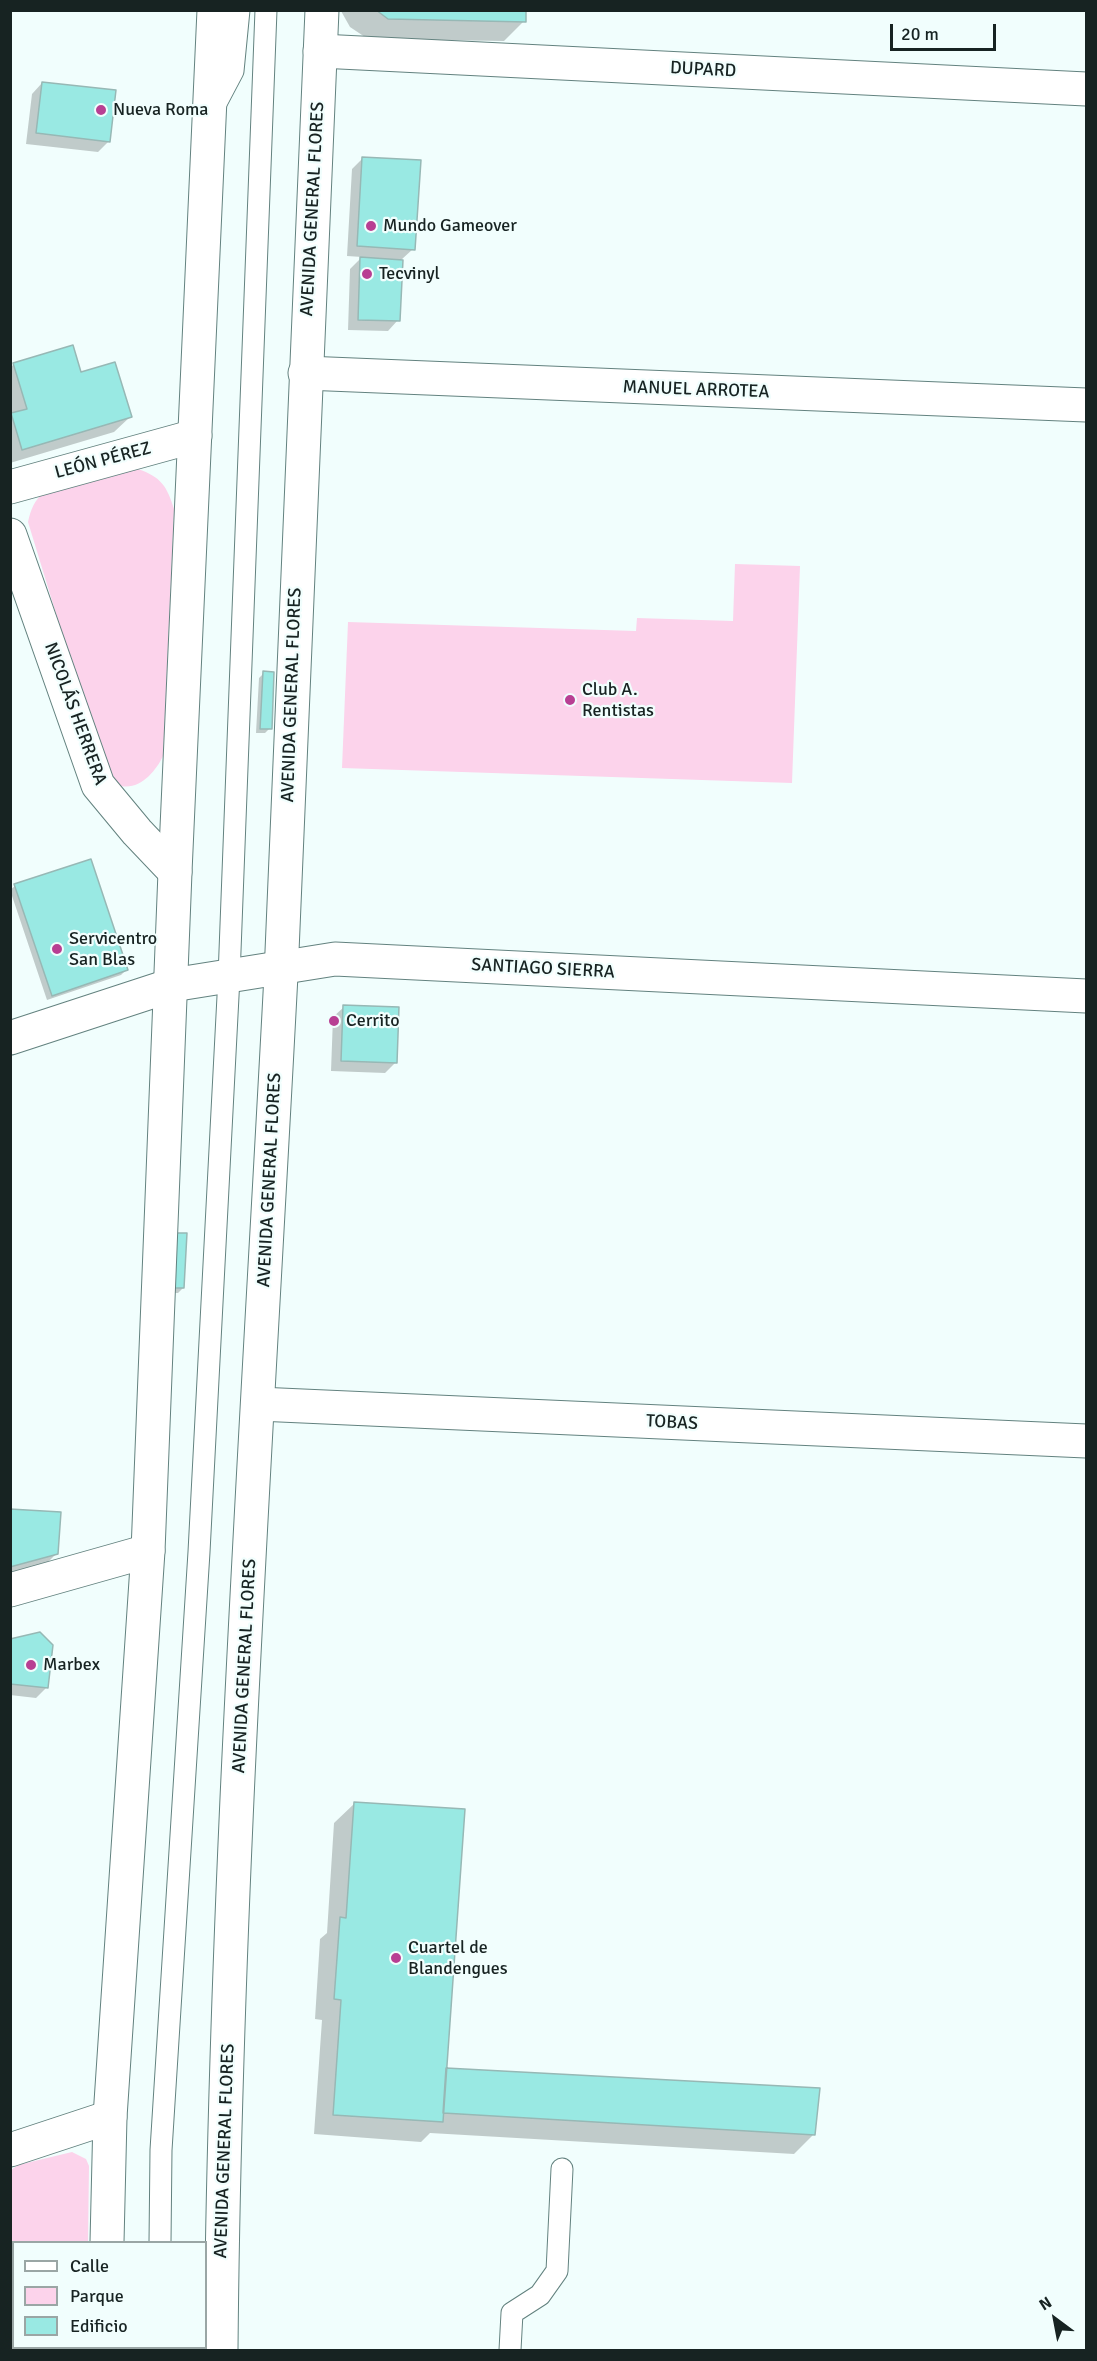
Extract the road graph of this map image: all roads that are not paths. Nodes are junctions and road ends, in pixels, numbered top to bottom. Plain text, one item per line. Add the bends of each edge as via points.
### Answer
1 (214, 10) edge
2 (239, 10) edge
3 (266, 10) edge
4 (322, 10) edge
5 (320, 51) junction
6 (1086, 89) edge
7 (211, 112) junction
8 (305, 373) junction
9 (1086, 405) edge
10 (195, 436) junction
11 (10, 487) edge
12 (10, 535) edge
13 (175, 872) junction
14 (281, 967) junction
15 (229, 977) junction
16 (172, 986) junction
17 (1086, 996) edge
18 (10, 1038) edge
19 (258, 1404) junction
20 (1086, 1441) edge
21 (148, 1551) junction
22 (10, 1590) edge
23 (110, 2117) junction
24 (10, 2150) edge
25 (562, 2169) dead end
26 (106, 2241) edge
27 (160, 2241) edge
28 (220, 2350) edge
29 (510, 2350) edge

1 - 7 main road
2 - 7 lane via 233,71
3 - 15 lane
4 - 5 main road, AVENIDA GENERAL FLORES
5 - 6 main road, DUPARD
5 - 8 main road, AVENIDA GENERAL FLORES
7 - 10 main road
8 - 9 main road, MANUEL ARROTEA
8 - 14 main road, AVENIDA GENERAL FLORES
10 - 11 main road, LEÓN PÉREZ
10 - 13 main road
12 - 13 main road, NICOLÁS HERRERA via 98,785
13 - 16 main road
14 - 15 main road, SANTIAGO SIERRA
14 - 17 main road, SANTIAGO SIERRA via 335,959
14 - 19 main road, AVENIDA GENERAL FLORES
15 - 16 main road, SANTIAGO SIERRA
15 - 27 lane via 199,1552 161,2150
16 - 18 main road, SANTIAGO SIERRA
16 - 21 main road
19 - 20 main road, TOBAS
19 - 28 main road, AVENIDA GENERAL FLORES via 223,2165
21 - 22 main road
21 - 23 main road
23 - 24 main road
23 - 26 main road
25 - 29 lane via 556,2271 540,2295 512,2313

